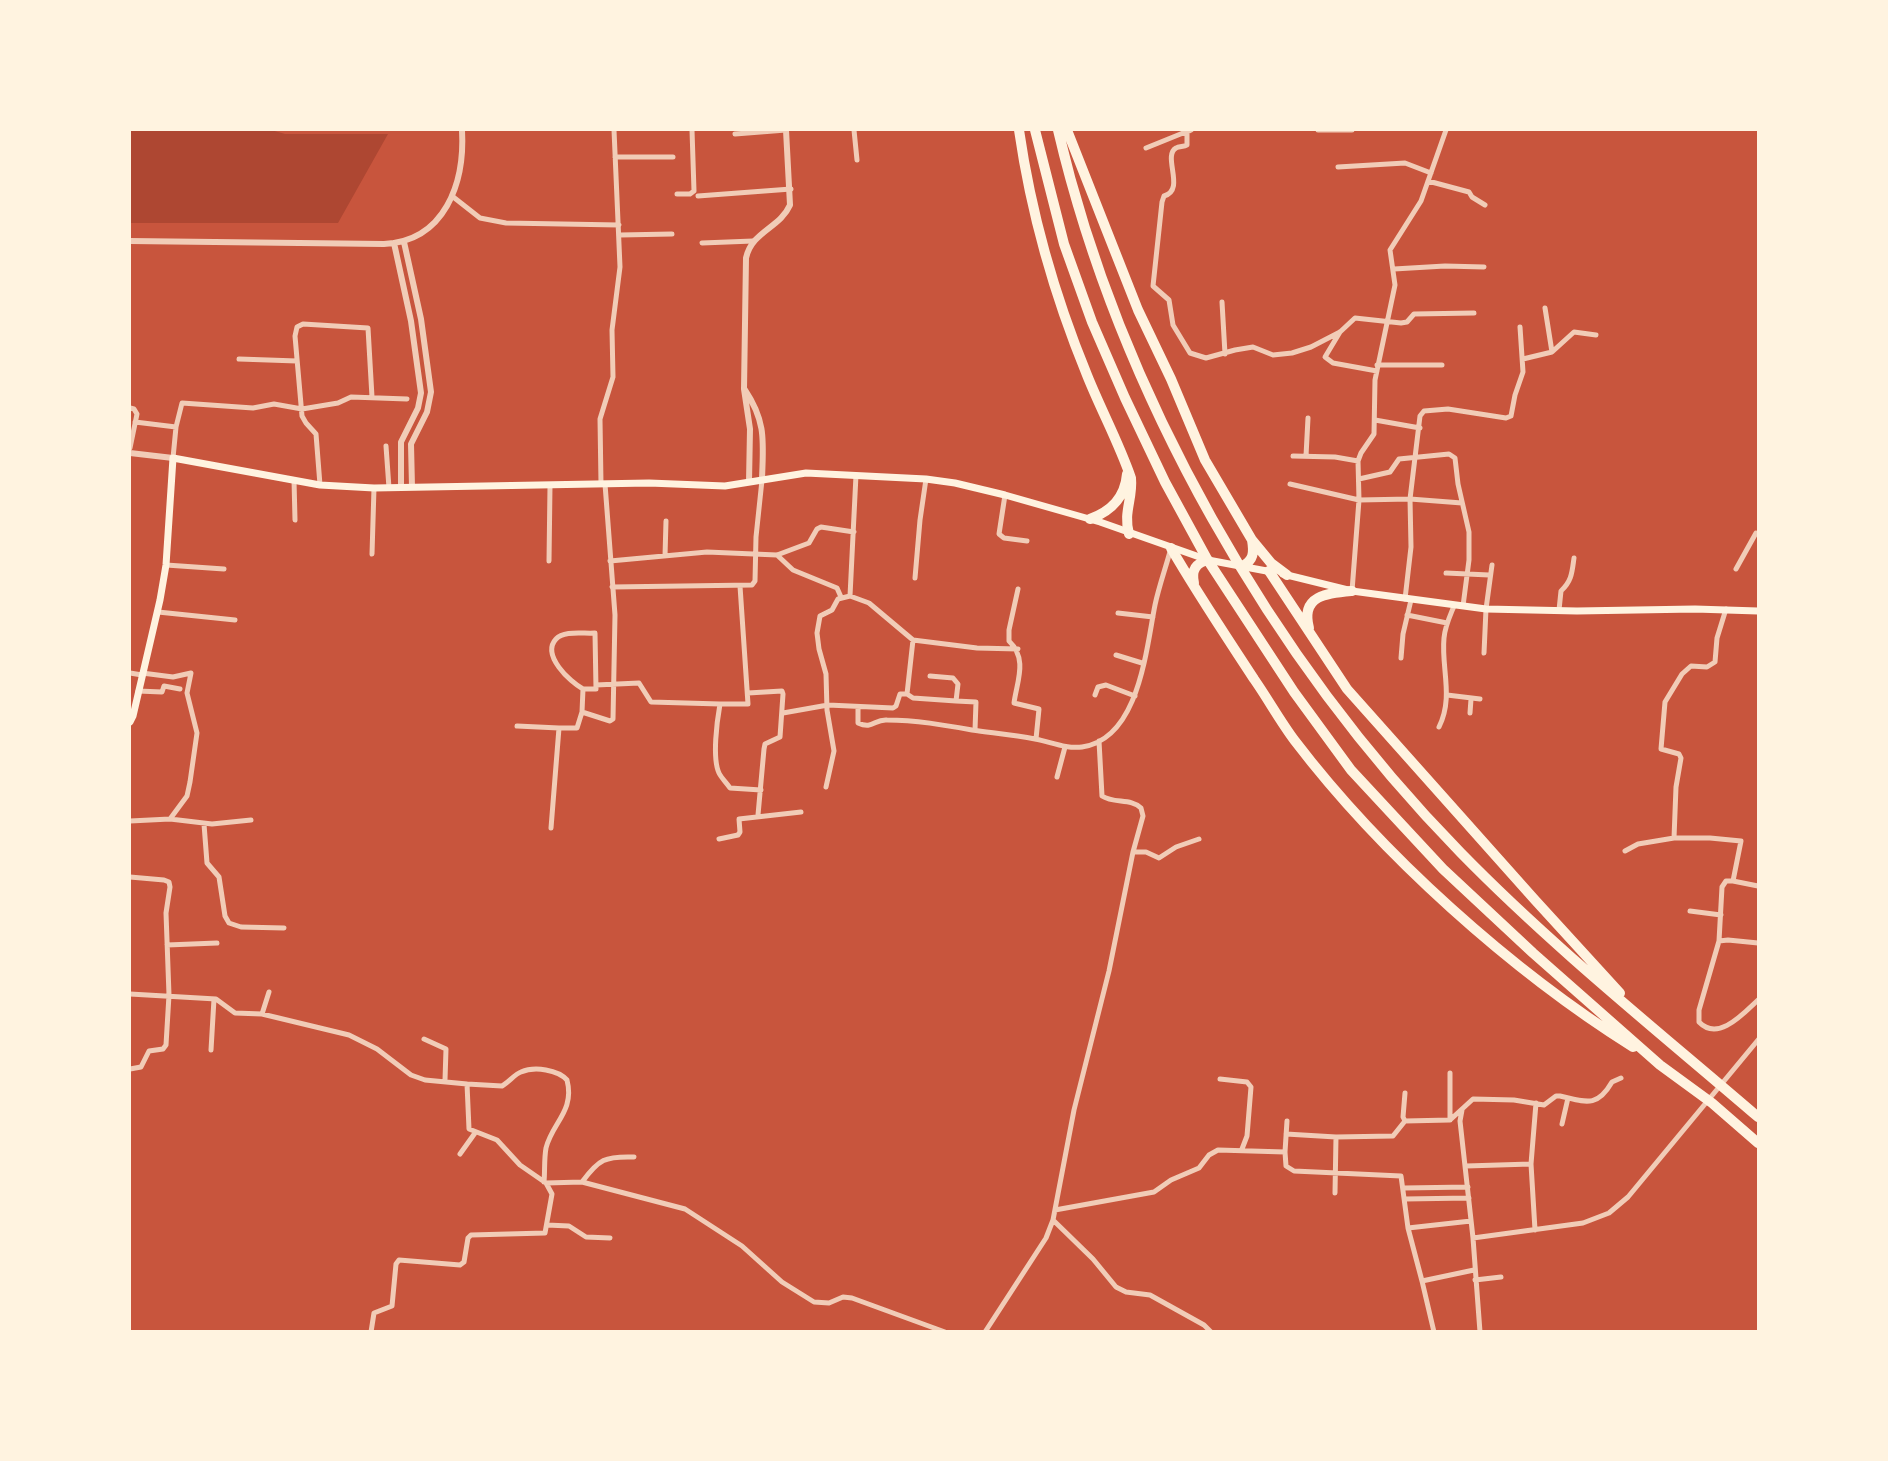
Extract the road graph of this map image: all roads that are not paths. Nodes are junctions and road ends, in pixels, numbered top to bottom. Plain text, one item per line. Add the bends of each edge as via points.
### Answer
1 (462, 130) edge
2 (614, 130) edge
3 (692, 130) edge
4 (786, 130) edge
5 (855, 130) edge
6 (1019, 130) edge
7 (1035, 130) edge
8 (1058, 130) edge
9 (1068, 130) edge
10 (1189, 130) edge
11 (1318, 130) edge
12 (1352, 130) edge
13 (1446, 130) edge
14 (735, 134) dead end
15 (1146, 148) dead end
16 (615, 157) junction
17 (673, 157) dead end
18 (858, 160) dead end
19 (1338, 167) dead end
20 (1431, 173) junction
21 (1428, 181) junction
22 (791, 189) junction
23 (677, 194) dead end
24 (452, 196) junction
25 (698, 196) dead end
26 (1485, 205) dead end
27 (619, 225) junction
28 (672, 234) dead end
29 (620, 235) junction
30 (130, 241) edge
31 (753, 241) junction
32 (404, 242) junction
33 (394, 243) junction
34 (702, 243) dead end
35 (1484, 267) dead end
36 (1394, 269) junction
37 (1222, 302) dead end
38 (1545, 308) dead end
39 (1474, 313) dead end
40 (1387, 323) junction
41 (1520, 327) dead end
42 (1340, 332) junction
43 (1597, 335) dead end
44 (1552, 352) junction
45 (1225, 354) junction
46 (239, 359) dead end
47 (1523, 359) junction
48 (297, 361) junction
49 (1442, 365) dead end
50 (1377, 368) junction
51 (744, 389) junction
52 (372, 397) junction
53 (407, 399) dead end
54 (130, 408) edge
55 (302, 409) junction
56 (1308, 418) dead end
57 (1375, 420) junction
58 (135, 422) junction
59 (176, 427) junction
60 (1420, 428) junction
61 (750, 444) junction
62 (763, 444) junction
63 (386, 446) dead end
64 (130, 450) edge
65 (1293, 456) dead end
66 (1306, 456) junction
67 (173, 458) junction
68 (1416, 459) junction
69 (1358, 461) junction
70 (1127, 466) junction
71 (856, 475) junction
72 (926, 479) junction
73 (1359, 479) junction
74 (294, 480) junction
75 (762, 480) junction
76 (749, 482) junction
77 (603, 484) junction
78 (1290, 484) dead end
79 (320, 485) junction
80 (550, 486) junction
81 (412, 487) junction
82 (374, 488) junction
83 (389, 488) junction
84 (401, 488) junction
85 (1005, 495) junction
86 (1410, 499) junction
87 (1359, 500) junction
88 (1462, 503) junction
89 (1090, 519) junction
90 (295, 520) dead end
91 (666, 521) dead end
92 (854, 532) junction
93 (1758, 533) edge
94 (1129, 534) junction
95 (1252, 540) junction
96 (1027, 541) dead end
97 (1171, 548) junction
98 (755, 552) junction
99 (372, 554) dead end
100 (777, 555) junction
101 (665, 556) junction
102 (1574, 558) dead end
103 (1208, 560) junction
104 (549, 561) dead end
105 (610, 561) junction
106 (166, 565) junction
107 (1492, 565) dead end
108 (1242, 566) junction
109 (224, 569) dead end
110 (1737, 569) dead end
111 (1269, 571) junction
112 (1446, 573) dead end
113 (1287, 575) junction
114 (1467, 575) junction
115 (1489, 575) junction
116 (915, 578) dead end
117 (740, 586) junction
118 (612, 587) junction
119 (1018, 589) dead end
120 (1196, 590) junction
121 (1352, 591) junction
122 (850, 596) junction
123 (841, 597) junction
124 (1408, 599) junction
125 (1454, 606) junction
126 (1463, 606) junction
127 (1486, 609) junction
128 (1726, 609) junction
129 (1559, 610) junction
130 (1759, 611) edge
131 (158, 612) junction
132 (1118, 613) dead end
133 (1407, 615) junction
134 (1153, 617) junction
135 (235, 620) dead end
136 (1447, 623) junction
137 (1313, 639) junction
138 (913, 640) junction
139 (1017, 649) junction
140 (1484, 653) dead end
141 (1116, 655) dead end
142 (1401, 658) dead end
143 (1142, 663) junction
144 (130, 673) edge
145 (142, 674) junction
146 (930, 676) dead end
147 (613, 683) junction
148 (596, 685) junction
149 (180, 689) dead end
150 (583, 689) junction
151 (138, 691) junction
152 (748, 693) junction
153 (907, 694) junction
154 (1095, 695) dead end
155 (1447, 695) junction
156 (1135, 696) junction
157 (1471, 699) junction
158 (1480, 699) dead end
159 (956, 701) junction
160 (720, 704) junction
161 (828, 705) junction
162 (859, 707) junction
163 (582, 712) junction
164 (783, 713) junction
165 (1470, 713) dead end
166 (130, 722) edge
167 (517, 726) dead end
168 (1439, 727) dead end
169 (559, 728) junction
170 (975, 730) junction
171 (1036, 739) junction
172 (1099, 741) junction
173 (1065, 747) junction
174 (1056, 777) dead end
175 (826, 786) dead end
176 (761, 790) junction
177 (801, 812) dead end
178 (758, 815) junction
179 (170, 819) junction
180 (251, 820) dead end
181 (130, 821) edge
182 (204, 824) junction
183 (551, 828) dead end
184 (1674, 838) junction
185 (719, 839) dead end
186 (1199, 839) dead end
187 (1625, 851) dead end
188 (1133, 852) junction
189 (130, 877) edge
190 (1733, 881) junction
191 (1759, 886) edge
192 (1690, 911) dead end
193 (1721, 915) junction
194 (284, 928) dead end
195 (1719, 941) junction
196 (217, 943) dead end
197 (1759, 943) edge
198 (167, 945) junction
199 (269, 992) dead end
200 (130, 994) edge
201 (169, 995) junction
202 (214, 999) junction
203 (1759, 1000) edge
204 (262, 1014) junction
205 (1652, 1026) junction
206 (424, 1039) dead end
207 (1756, 1042) edge
208 (211, 1050) dead end
209 (1660, 1065) junction
210 (130, 1069) edge
211 (1450, 1073) dead end
212 (1621, 1078) dead end
213 (1220, 1079) dead end
214 (445, 1080) junction
215 (467, 1084) junction
216 (1405, 1093) dead end
217 (1568, 1098) junction
218 (1536, 1103) junction
219 (1462, 1110) junction
220 (1759, 1117) edge
221 (1450, 1120) junction
222 (1405, 1121) junction
223 (1287, 1122) dead end
224 (1562, 1124) dead end
225 (475, 1133) junction
226 (1286, 1134) junction
227 (1336, 1137) junction
228 (1759, 1143) edge
229 (1242, 1149) junction
230 (1285, 1152) junction
231 (460, 1154) dead end
232 (634, 1157) dead end
233 (1531, 1164) junction
234 (1466, 1166) junction
235 (1334, 1172) junction
236 (582, 1182) junction
237 (545, 1183) junction
238 (1468, 1187) junction
239 (1404, 1188) junction
240 (1335, 1193) dead end
241 (1469, 1198) junction
242 (1405, 1199) junction
243 (1055, 1210) junction
244 (1053, 1220) junction
245 (1471, 1221) junction
246 (547, 1225) junction
247 (1408, 1228) junction
248 (1535, 1230) junction
249 (610, 1238) dead end
250 (1474, 1238) junction
251 (1474, 1270) junction
252 (1501, 1277) dead end
253 (1475, 1280) junction
254 (1422, 1281) junction
255 (371, 1332) edge
256 (945, 1332) edge
257 (985, 1332) edge
258 (1211, 1332) edge
259 (1434, 1332) edge
260 (1480, 1332) edge

1 - 24 street via 461,161
2 - 16 street
3 - 23 street via 694,191
4 - 14 street
4 - 22 street
5 - 18 street
6 - 70 highway via 1058,295 1086,374
7 - 209 highway via 1064,244 1125,398 1207,559 1294,692 1351,770 1443,869
8 - 205 highway via 1088,237 1148,389 1188,473 1271,617 1370,751 1460,852 1548,939
9 - 95 highway via 1138,310 1205,460
10 - 15 street
10 - 45 street via 1187,145 1172,153 1173,190 1162,202 1153,286 1169,300 1173,325 1186,349 1201,358
11 - 12 street
13 - 20 street
16 - 17 street
16 - 27 street
19 - 20 street via 1405,163
20 - 21 street
21 - 26 street via 1468,191
21 - 36 street via 1421,201 1390,250
22 - 25 street
22 - 31 street via 789,209
24 - 27 street via 480,218 506,223
24 - 32 street via 435,223
27 - 29 street
28 - 29 street
29 - 77 street via 613,377 600,419
30 - 33 street
31 - 34 street
31 - 51 street via 746,258
32 - 33 street
32 - 81 street via 431,392 411,444
33 - 84 street via 421,393 401,442
35 - 36 street
36 - 40 street
37 - 45 street
38 - 44 street
39 - 40 street via 1414,314 1404,323
40 - 42 street via 1354,318
40 - 50 street
41 - 47 street
42 - 45 street via 1292,353 1273,355 1253,347
42 - 50 street via 1325,357 1333,363
43 - 44 street via 1574,332
44 - 47 street
46 - 48 street
47 - 60 street via 1522,381 1511,416 1427,410 1420,416
48 - 52 street via 299,326 368,328
48 - 55 street
49 - 50 street
50 - 57 street
51 - 61 street
51 - 62 street via 757,410
52 - 53 street
52 - 55 street via 348,397
54 - 58 street via 136,412
55 - 59 street via 274,404 253,408 182,403
55 - 79 street via 317,436
56 - 66 street
57 - 60 street
57 - 69 street via 1374,434
58 - 59 street
58 - 64 street
59 - 67 street
60 - 68 street
61 - 62 street
61 - 76 street
62 - 75 street
63 - 83 street
64 - 67 street
65 - 66 street
66 - 69 street
67 - 74 main road
67 - 106 main road
68 - 73 street via 1397,460 1390,472
68 - 86 street
68 - 88 street via 1453,455
69 - 73 street
70 - 89 highway via 1118,500
70 - 94 highway via 1132,486 1126,518
71 - 72 main road
71 - 75 main road via 806,473
71 - 92 street
72 - 85 main road
72 - 116 street
73 - 87 street
74 - 79 main road
74 - 90 street
75 - 76 main road
75 - 98 street
76 - 77 main road via 725,486
77 - 80 main road
77 - 105 street
78 - 87 street
79 - 82 main road
80 - 81 main road
80 - 104 street
81 - 84 main road
82 - 83 main road
82 - 99 street
83 - 84 main road
85 - 89 main road
85 - 96 street via 999,534
86 - 87 street
86 - 88 street
86 - 124 street
87 - 121 street
88 - 114 street via 1469,532
89 - 94 main road
91 - 101 street
92 - 100 street via 819,527 809,543
92 - 122 street
93 - 110 street
94 - 97 main road
95 - 108 highway via 1251,558
95 - 113 highway via 1271,564
97 - 103 main road
97 - 120 highway
97 - 134 street
98 - 100 street
98 - 101 street
98 - 117 street via 755,581
100 - 123 street via 793,570 837,588
101 - 105 street
102 - 129 street
103 - 108 main road
103 - 120 highway via 1194,569
105 - 118 street
106 - 109 street
106 - 131 main road
107 - 115 street
108 - 111 main road
111 - 113 main road
111 - 137 highway
112 - 114 street
113 - 121 main road
114 - 115 street
114 - 126 street
115 - 127 street
117 - 118 street
117 - 152 street
118 - 147 street
119 - 139 street via 1009,630 1009,640
120 - 209 highway via 1294,740 1350,806 1474,927 1589,1020
121 - 124 main road
121 - 137 highway via 1326,593 1310,605 1306,618
122 - 123 street
122 - 138 street via 869,603
123 - 161 street via 818,620
124 - 125 main road
124 - 133 street
125 - 126 main road
125 - 136 street
126 - 127 main road
127 - 129 main road
127 - 140 street
128 - 129 main road
128 - 130 main road
128 - 184 street via 1715,662 1707,667 1691,666 1665,702 1661,749 1681,758
131 - 135 street
131 - 145 main road
132 - 134 street
133 - 136 street
133 - 142 street
134 - 143 street
136 - 155 street
137 - 205 highway via 1347,689
138 - 139 street
138 - 153 street
139 - 171 street via 1021,672 1014,703 1039,709
141 - 143 street
143 - 156 street
144 - 145 street
145 - 151 main road
145 - 179 street via 173,677 191,673 187,693 197,733 190,782 187,796
146 - 159 street via 955,680
147 - 148 street
147 - 160 street via 639,683 651,702
147 - 163 street via 612,720
148 - 150 street via 596,690
148 - 150 street via 595,633 557,637 553,654 559,668
149 - 151 street via 164,686 162,692
150 - 163 street
151 - 166 main road
152 - 160 street via 747,705
152 - 164 street via 782,691
153 - 159 street
153 - 162 street via 899,695 894,708
154 - 156 street via 1098,687 1106,685
155 - 157 street
155 - 168 street
156 - 172 street via 1115,730
157 - 158 street
157 - 165 street
159 - 170 street via 976,702
160 - 176 street via 716,735 721,776 730,788
161 - 162 street
161 - 164 street
161 - 175 street via 834,751
162 - 170 street via 858,723 866,725 896,720
163 - 169 street via 577,728
164 - 176 street via 780,737 765,744
167 - 169 street
169 - 183 street
170 - 171 street
171 - 173 street
172 - 173 street
172 - 188 street via 1101,796 1136,803 1143,811
173 - 174 street
176 - 178 street
177 - 178 street
178 - 185 street via 740,819 738,835
179 - 181 street
179 - 182 street
180 - 182 street
182 - 194 street via 206,863 219,877 229,923
184 - 187 street
184 - 190 street via 1741,841
186 - 188 street via 1159,858
188 - 243 street
189 - 198 street via 170,884
190 - 191 street
190 - 193 street via 1722,887
192 - 193 street
193 - 195 street
195 - 197 street
195 - 203 street via 1699,1022 1713,1031 1722,1028
196 - 198 street
198 - 201 street
199 - 204 street
200 - 201 street
201 - 202 street
201 - 210 street via 165,1046 149,1051 144,1065
202 - 204 street via 235,1013
202 - 208 street
204 - 214 street via 360,1040 411,1075
205 - 220 highway
206 - 214 street via 446,1049
207 - 248 street via 1628,1197 1609,1213 1583,1223
209 - 228 highway
211 - 221 street
212 - 217 street via 1612,1082 1600,1099
213 - 229 street via 1247,1082 1251,1087
214 - 215 street
215 - 225 street via 468,1127
215 - 237 street via 502,1086 532,1070 554,1072 567,1080 566,1106 547,1146
216 - 222 street
217 - 218 street via 1556,1096 1548,1104
217 - 224 street
218 - 219 street via 1474,1099
218 - 233 street
219 - 221 street
219 - 234 street
221 - 222 street
222 - 227 street via 1391,1137
223 - 226 street
225 - 231 street
225 - 237 street via 497,1140
226 - 227 street
226 - 230 street
227 - 235 street
229 - 230 street
229 - 243 street via 1212,1153 1199,1168 1154,1192
230 - 235 street via 1289,1169
232 - 236 street via 601,1160
233 - 234 street
233 - 248 street
234 - 238 street
235 - 239 street via 1398,1175
235 - 240 street
236 - 237 street
236 - 256 street via 685,1209 814,1302 852,1298
237 - 246 street via 552,1194
238 - 239 street
238 - 241 street
239 - 242 street
241 - 242 street
241 - 245 street
242 - 247 street
243 - 244 street
244 - 257 street
244 - 258 street via 1116,1286 1157,1298
245 - 247 street
245 - 250 street
246 - 249 street via 569,1226 586,1237
246 - 255 street via 545,1233 471,1235 460,1265 399,1260 392,1306 374,1313
247 - 254 street
248 - 250 street
250 - 251 street
251 - 253 street
251 - 254 street
252 - 253 street
253 - 260 street
254 - 259 street

